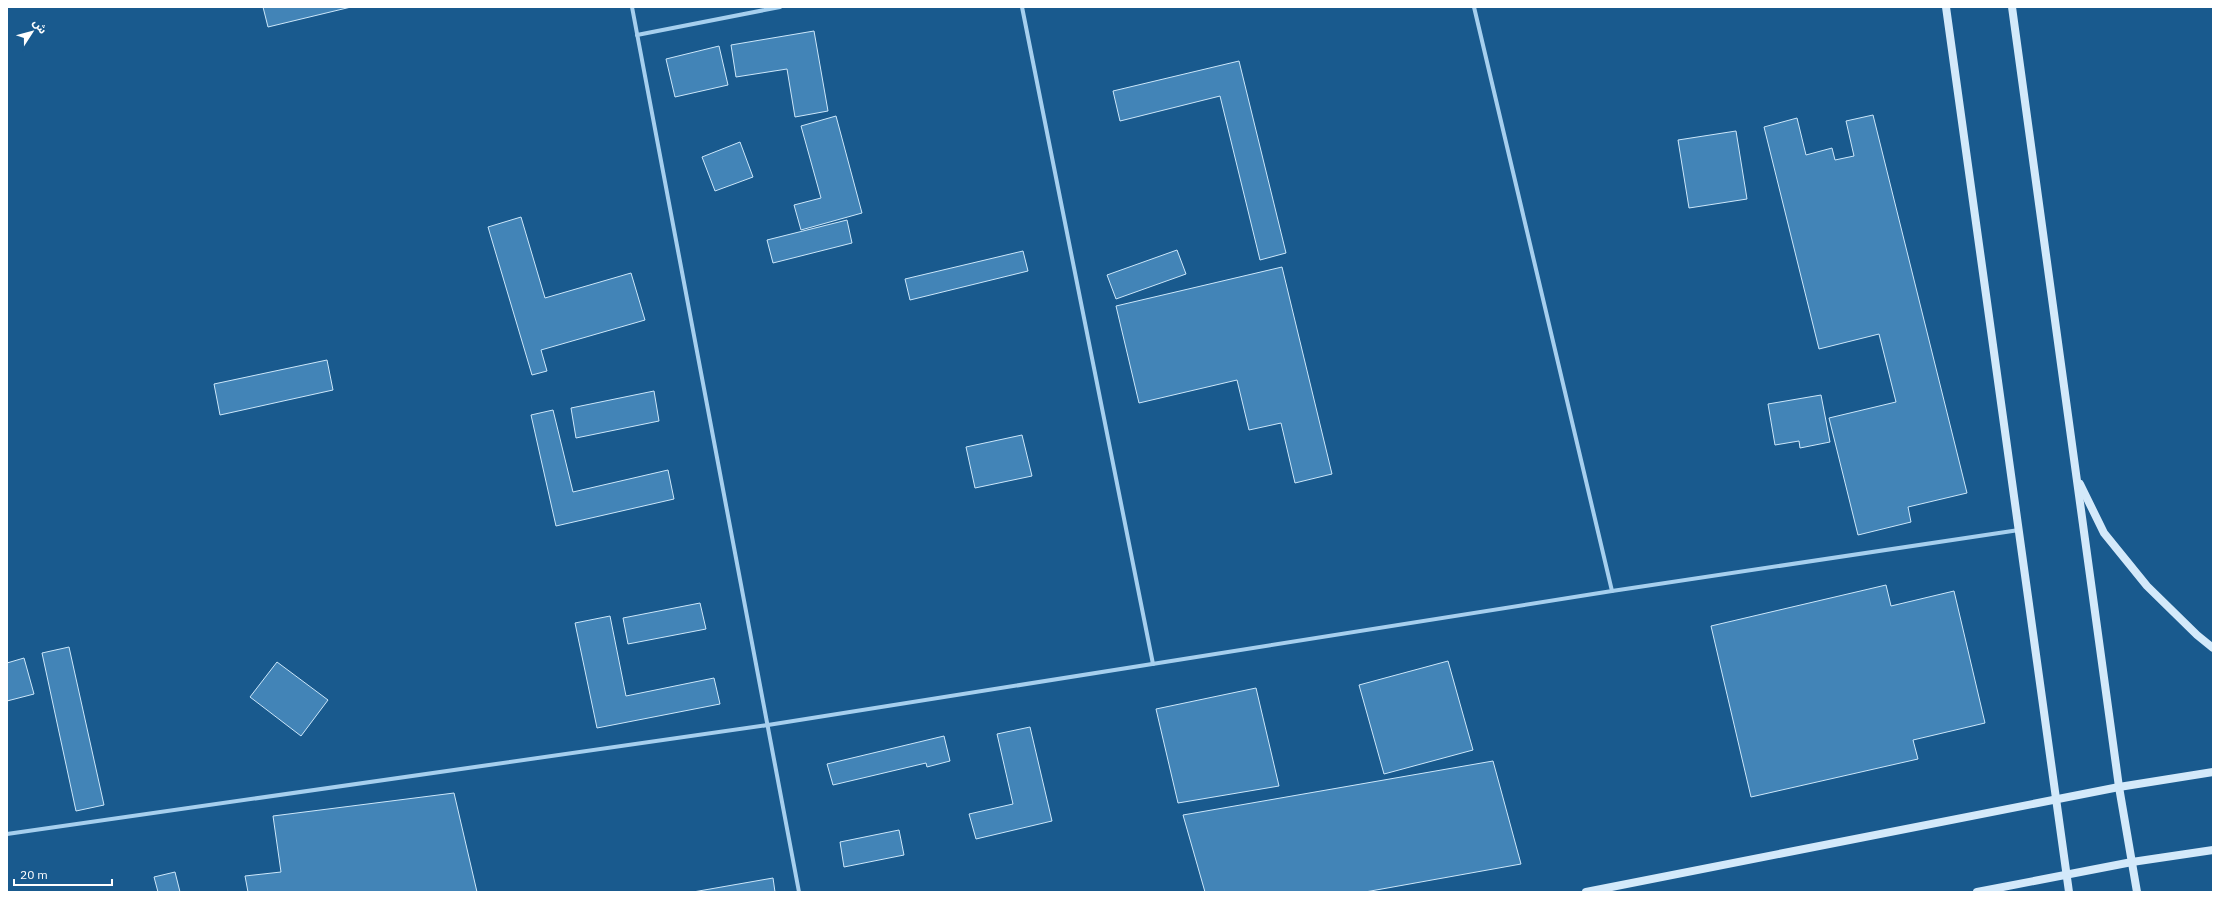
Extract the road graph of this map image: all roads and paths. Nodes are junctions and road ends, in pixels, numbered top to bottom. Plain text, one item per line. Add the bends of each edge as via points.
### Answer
1 (632, 7) edge
2 (780, 7) edge
3 (1022, 7) edge
4 (1474, 7) edge
5 (1946, 7) edge
6 (2012, 7) edge
7 (637, 35) junction
8 (2077, 478) junction
9 (2019, 530) junction
10 (1612, 591) junction
11 (2213, 648) edge
12 (1153, 664) junction
13 (768, 725) junction
14 (2213, 772) edge
15 (2120, 787) junction
16 (2055, 800) junction
17 (7, 834) edge
18 (2213, 850) edge
19 (2132, 862) junction
20 (2066, 874) junction
21 (799, 892) edge
22 (1586, 892) edge
23 (1977, 892) edge
24 (2069, 892) edge
25 (2137, 892) edge

1 - 7 street
2 - 7 street
3 - 12 street
4 - 10 street
5 - 9 main road
6 - 8 main road
7 - 13 street
8 - 11 main road via 2104,533 2147,586 2196,635
8 - 15 main road
9 - 10 street
9 - 16 main road
10 - 12 street
12 - 13 street
13 - 17 street
13 - 21 street
14 - 15 main road
15 - 16 main road
15 - 19 main road
16 - 20 main road
16 - 22 main road
18 - 19 main road
19 - 20 main road
19 - 25 main road
20 - 23 main road
20 - 24 main road

